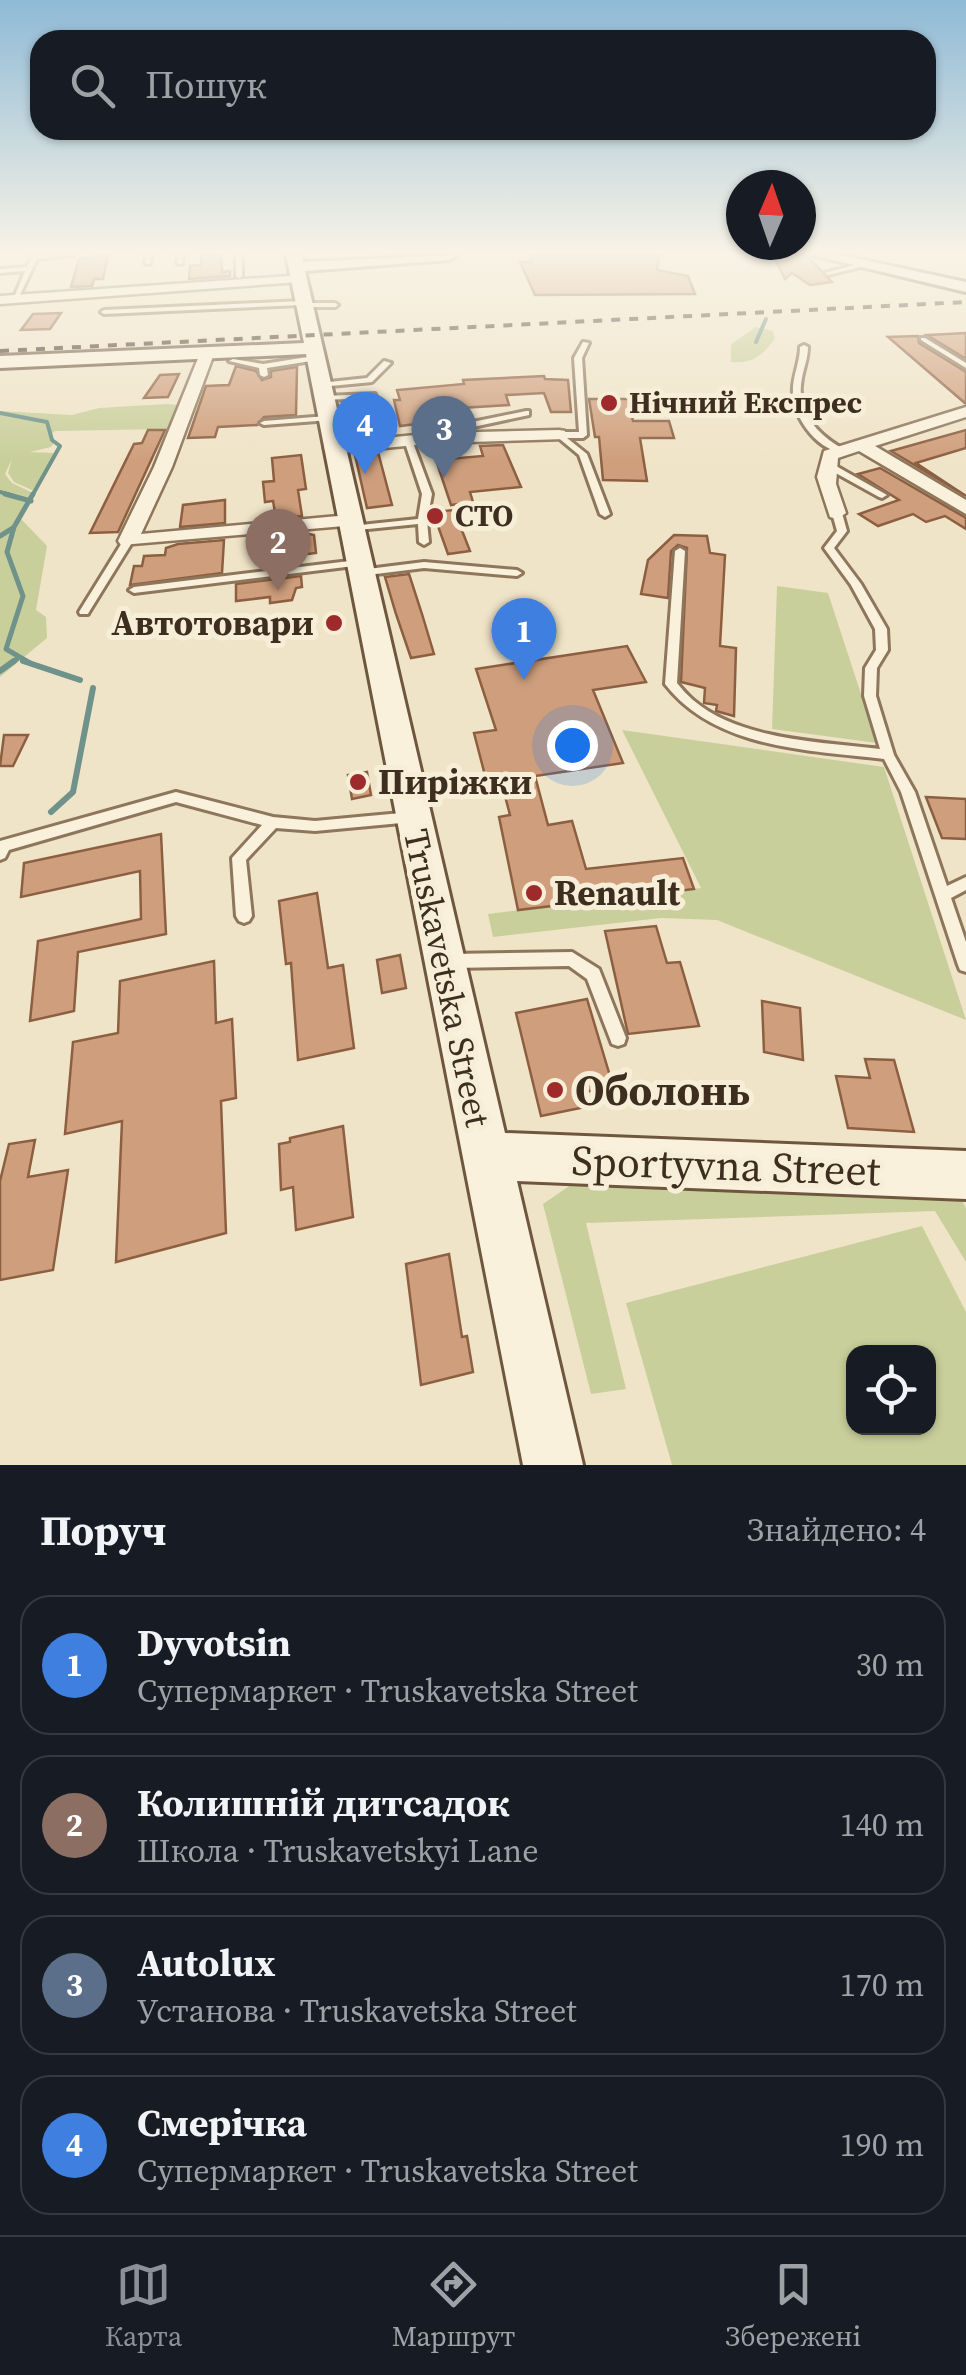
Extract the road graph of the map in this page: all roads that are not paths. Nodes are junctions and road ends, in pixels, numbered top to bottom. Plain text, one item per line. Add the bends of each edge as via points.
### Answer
1 (311, 323) edge
2 (923, 339) dead end
3 (585, 343) dead end
4 (804, 348) dead end
5 (208, 351) junction
6 (234, 361) dead end
7 (0, 362) edge
8 (386, 364) dead end
9 (966, 366) edge
10 (322, 393) junction
11 (966, 412) edge
12 (526, 413) dead end
13 (379, 414) dead end
14 (264, 423) dead end
15 (559, 436) junction
16 (436, 438) junction
17 (408, 440) junction
18 (862, 446) junction
19 (840, 451) junction
20 (826, 464) junction
21 (882, 496) dead end
22 (966, 508) edge
23 (837, 513) joint
24 (605, 514) dead end
25 (422, 521) junction
26 (350, 526) junction
27 (128, 540) junction
28 (424, 542) dead end
29 (680, 551) dead end
30 (359, 568) junction
31 (517, 573) dead end
32 (134, 590) dead end
33 (84, 612) dead end
34 (888, 756) junction
35 (412, 817) junction
36 (273, 822) junction
37 (0, 854) edge
38 (966, 883) edge
39 (942, 896) junction
40 (244, 916) dead end
41 (444, 962) junction
42 (966, 965) edge
43 (618, 1038) dead end
44 (486, 1156) junction
45 (966, 1174) edge
46 (554, 1465) edge

1 - 10 street, Truskavetska Street
2 - 9 lane
3 - 15 lane via 578,358 583,434
4 - 19 lane via 798,389 807,426
5 - 7 street
5 - 10 street
5 - 27 street
6 - 10 lane
8 - 10 lane via 370,380
10 - 13 lane via 372,396
10 - 14 lane
10 - 17 street
10 - 26 street, Truskavetska Street
11 - 18 street
12 - 16 lane
15 - 16 street
15 - 24 lane via 582,454
16 - 17 street
17 - 25 lane via 427,494
18 - 19 street
18 - 22 street
19 - 20 street
20 - 21 lane
20 - 23 street
23 - 34 lane via 842,531 829,548 880,629 882,650 869,679 870,696
25 - 26 lane
25 - 28 lane
26 - 27 street
26 - 30 street, Truskavetska Street
27 - 33 lane
29 - 34 lane via 671,684 694,712 772,738
30 - 31 lane via 424,565
30 - 32 lane
30 - 35 street, Truskavetska Street
34 - 39 lane via 908,792
35 - 36 lane via 315,826
35 - 41 street, Truskavetska Street
36 - 37 lane via 162,798 3,846
36 - 40 lane via 239,858
38 - 39 lane
39 - 42 lane
41 - 43 lane via 572,959 593,974
41 - 44 street, Truskavetska Street
44 - 45 street, Sportyvna Street
44 - 46 street, Truskavetska Street

